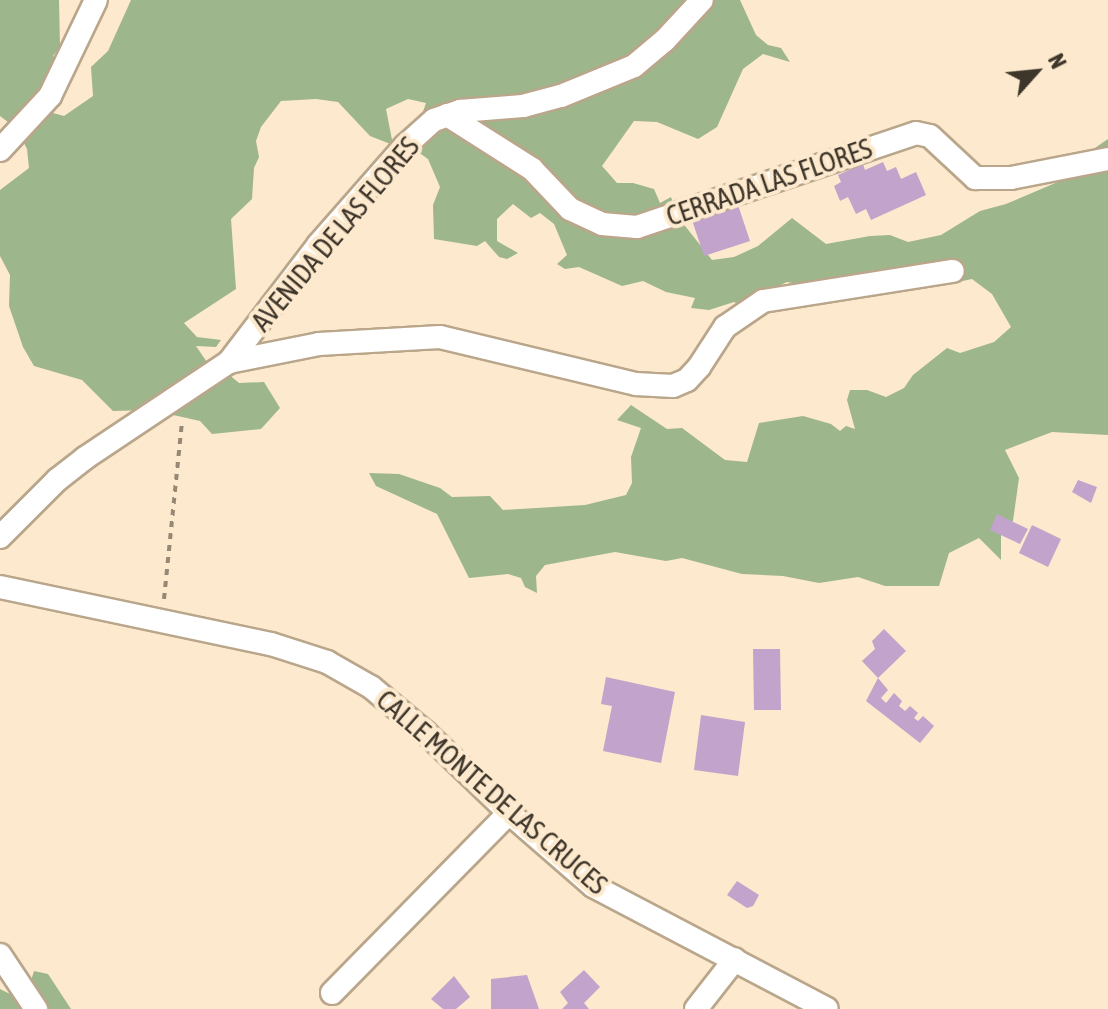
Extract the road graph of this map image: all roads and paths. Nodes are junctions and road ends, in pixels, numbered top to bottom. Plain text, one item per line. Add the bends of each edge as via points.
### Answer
1 (96, 0) edge
2 (702, 0) edge
3 (447, 115) junction
4 (0, 150) edge
5 (1108, 159) edge
6 (953, 271) dead end
7 (229, 362) junction
8 (184, 393) junction
9 (0, 537) edge
10 (0, 587) edge
11 (161, 621) junction
12 (509, 813) junction
13 (0, 955) edge
14 (735, 959) junction
15 (332, 993) dead end
16 (36, 1009) edge
17 (696, 1009) edge
18 (827, 1009) edge

1 - 4 street via 50,96
2 - 3 street, AVENIDA DE LAS FLORES via 634,66 523,106
3 - 5 street, CERRADA LAS FLORES via 532,169 570,209 602,224 637,227 916,133 930,136 960,168 984,179
3 - 7 street, AVENIDA DE LAS FLORES via 424,129 372,182
6 - 7 street via 763,301 725,327 699,367 673,386 636,384 440,337 319,344
7 - 8 street, AVENIDA DE LAS FLORES
8 - 9 street, AVENIDA DE LAS FLORES via 66,473
8 - 11 path
10 - 11 street, CALLE MONTE DE LAS CRUCES
11 - 12 street, CALLE MONTE DE LAS CRUCES via 271,644 327,662 382,696
12 - 14 street, CALLE MONTE DE LAS CRUCES via 593,886
12 - 15 street
13 - 16 street
14 - 17 street
14 - 18 street, CALLE MONTE DE LAS CRUCES

